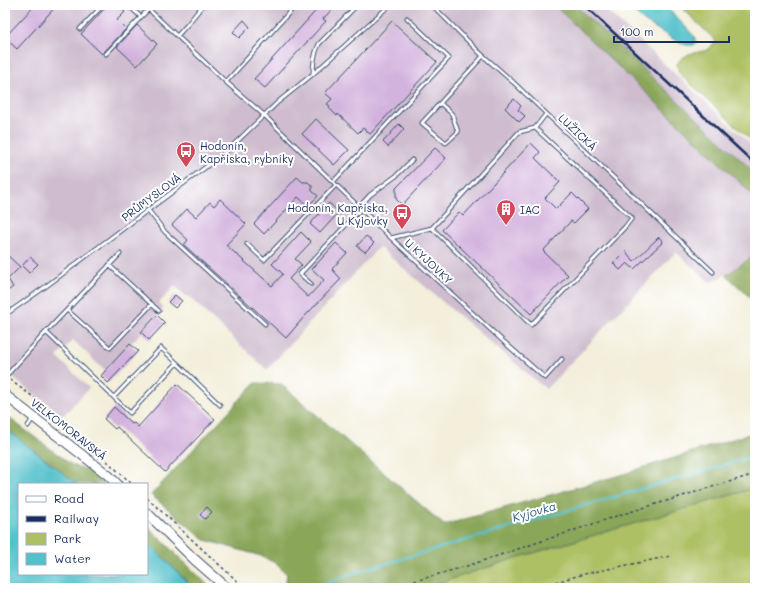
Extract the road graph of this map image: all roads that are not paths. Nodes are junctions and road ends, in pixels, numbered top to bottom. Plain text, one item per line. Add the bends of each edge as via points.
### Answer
1 (103, 5) edge
2 (128, 5) edge
3 (144, 5) edge
4 (203, 5) edge
5 (296, 5) edge
6 (357, 5) edge
7 (390, 5) edge
8 (432, 5) edge
9 (149, 9) junction
10 (141, 17) junction
11 (407, 18) dead end
12 (80, 29) dead end
13 (177, 36) junction
14 (106, 54) dead end
15 (484, 56) junction
16 (313, 74) junction
17 (226, 82) junction
18 (440, 103) junction
19 (546, 114) junction
20 (264, 116) junction
21 (535, 128) junction
22 (412, 160) dead end
23 (333, 182) junction
24 (336, 185) junction
25 (360, 208) junction
26 (148, 210) junction
27 (432, 228) junction
28 (391, 238) junction
29 (247, 244) dead end
30 (120, 254) dead end
31 (110, 265) junction
32 (713, 272) dead end
33 (311, 284) dead end
34 (152, 304) junction
35 (67, 310) junction
36 (159, 310) dead end
37 (5, 315) edge
38 (265, 324) dead end
39 (46, 332) junction
40 (562, 359) dead end
41 (177, 363) junction
42 (5, 377) edge
43 (5, 395) edge
44 (114, 397) junction
45 (220, 405) dead end
46 (34, 417) junction
47 (28, 426) dead end
48 (116, 483) edge
49 (148, 514) edge
50 (227, 588) edge

1 - 12 lane
2 - 10 lane
3 - 9 lane, U KYJOVKY
4 - 13 lane
5 - 17 lane
6 - 16 lane via 319,44 314,58
7 - 16 lane, PRŮMYSLOVÁ
8 - 15 lane, LUŽICKÁ
9 - 10 lane
9 - 13 lane, U KYJOVKY
10 - 14 lane
11 - 23 lane via 449,58
13 - 17 lane, U KYJOVKY
15 - 18 lane
15 - 19 lane, LUŽICKÁ
16 - 20 lane, PRŮMYSLOVÁ
17 - 20 lane, U KYJOVKY
18 - 18 lane via 422,123 446,143 458,132 452,114
19 - 21 lane
19 - 32 lane, LUŽICKÁ
20 - 23 lane, U KYJOVKY
20 - 26 lane, PRŮMYSLOVÁ via 226,152
21 - 27 lane via 519,132
21 - 27 lane via 632,218 531,325
22 - 25 lane via 396,176 370,195
23 - 24 lane, U KYJOVKY
24 - 25 lane, U KYJOVKY
24 - 29 lane via 264,260
25 - 28 lane, U KYJOVKY
25 - 33 lane via 300,274
26 - 37 lane, PRŮMYSLOVÁ
26 - 38 lane via 165,232
27 - 28 lane
28 - 40 lane, U KYJOVKY via 545,378
30 - 31 lane
31 - 34 lane
31 - 35 lane
34 - 35 lane via 110,348
34 - 36 lane
35 - 39 lane
39 - 42 lane
39 - 44 lane
41 - 44 lane via 161,348
41 - 44 lane via 130,413
41 - 45 lane
43 - 46 street, VELKOMORAVSKÁ
46 - 47 lane
46 - 48 street, VELKOMORAVSKÁ
49 - 50 street

